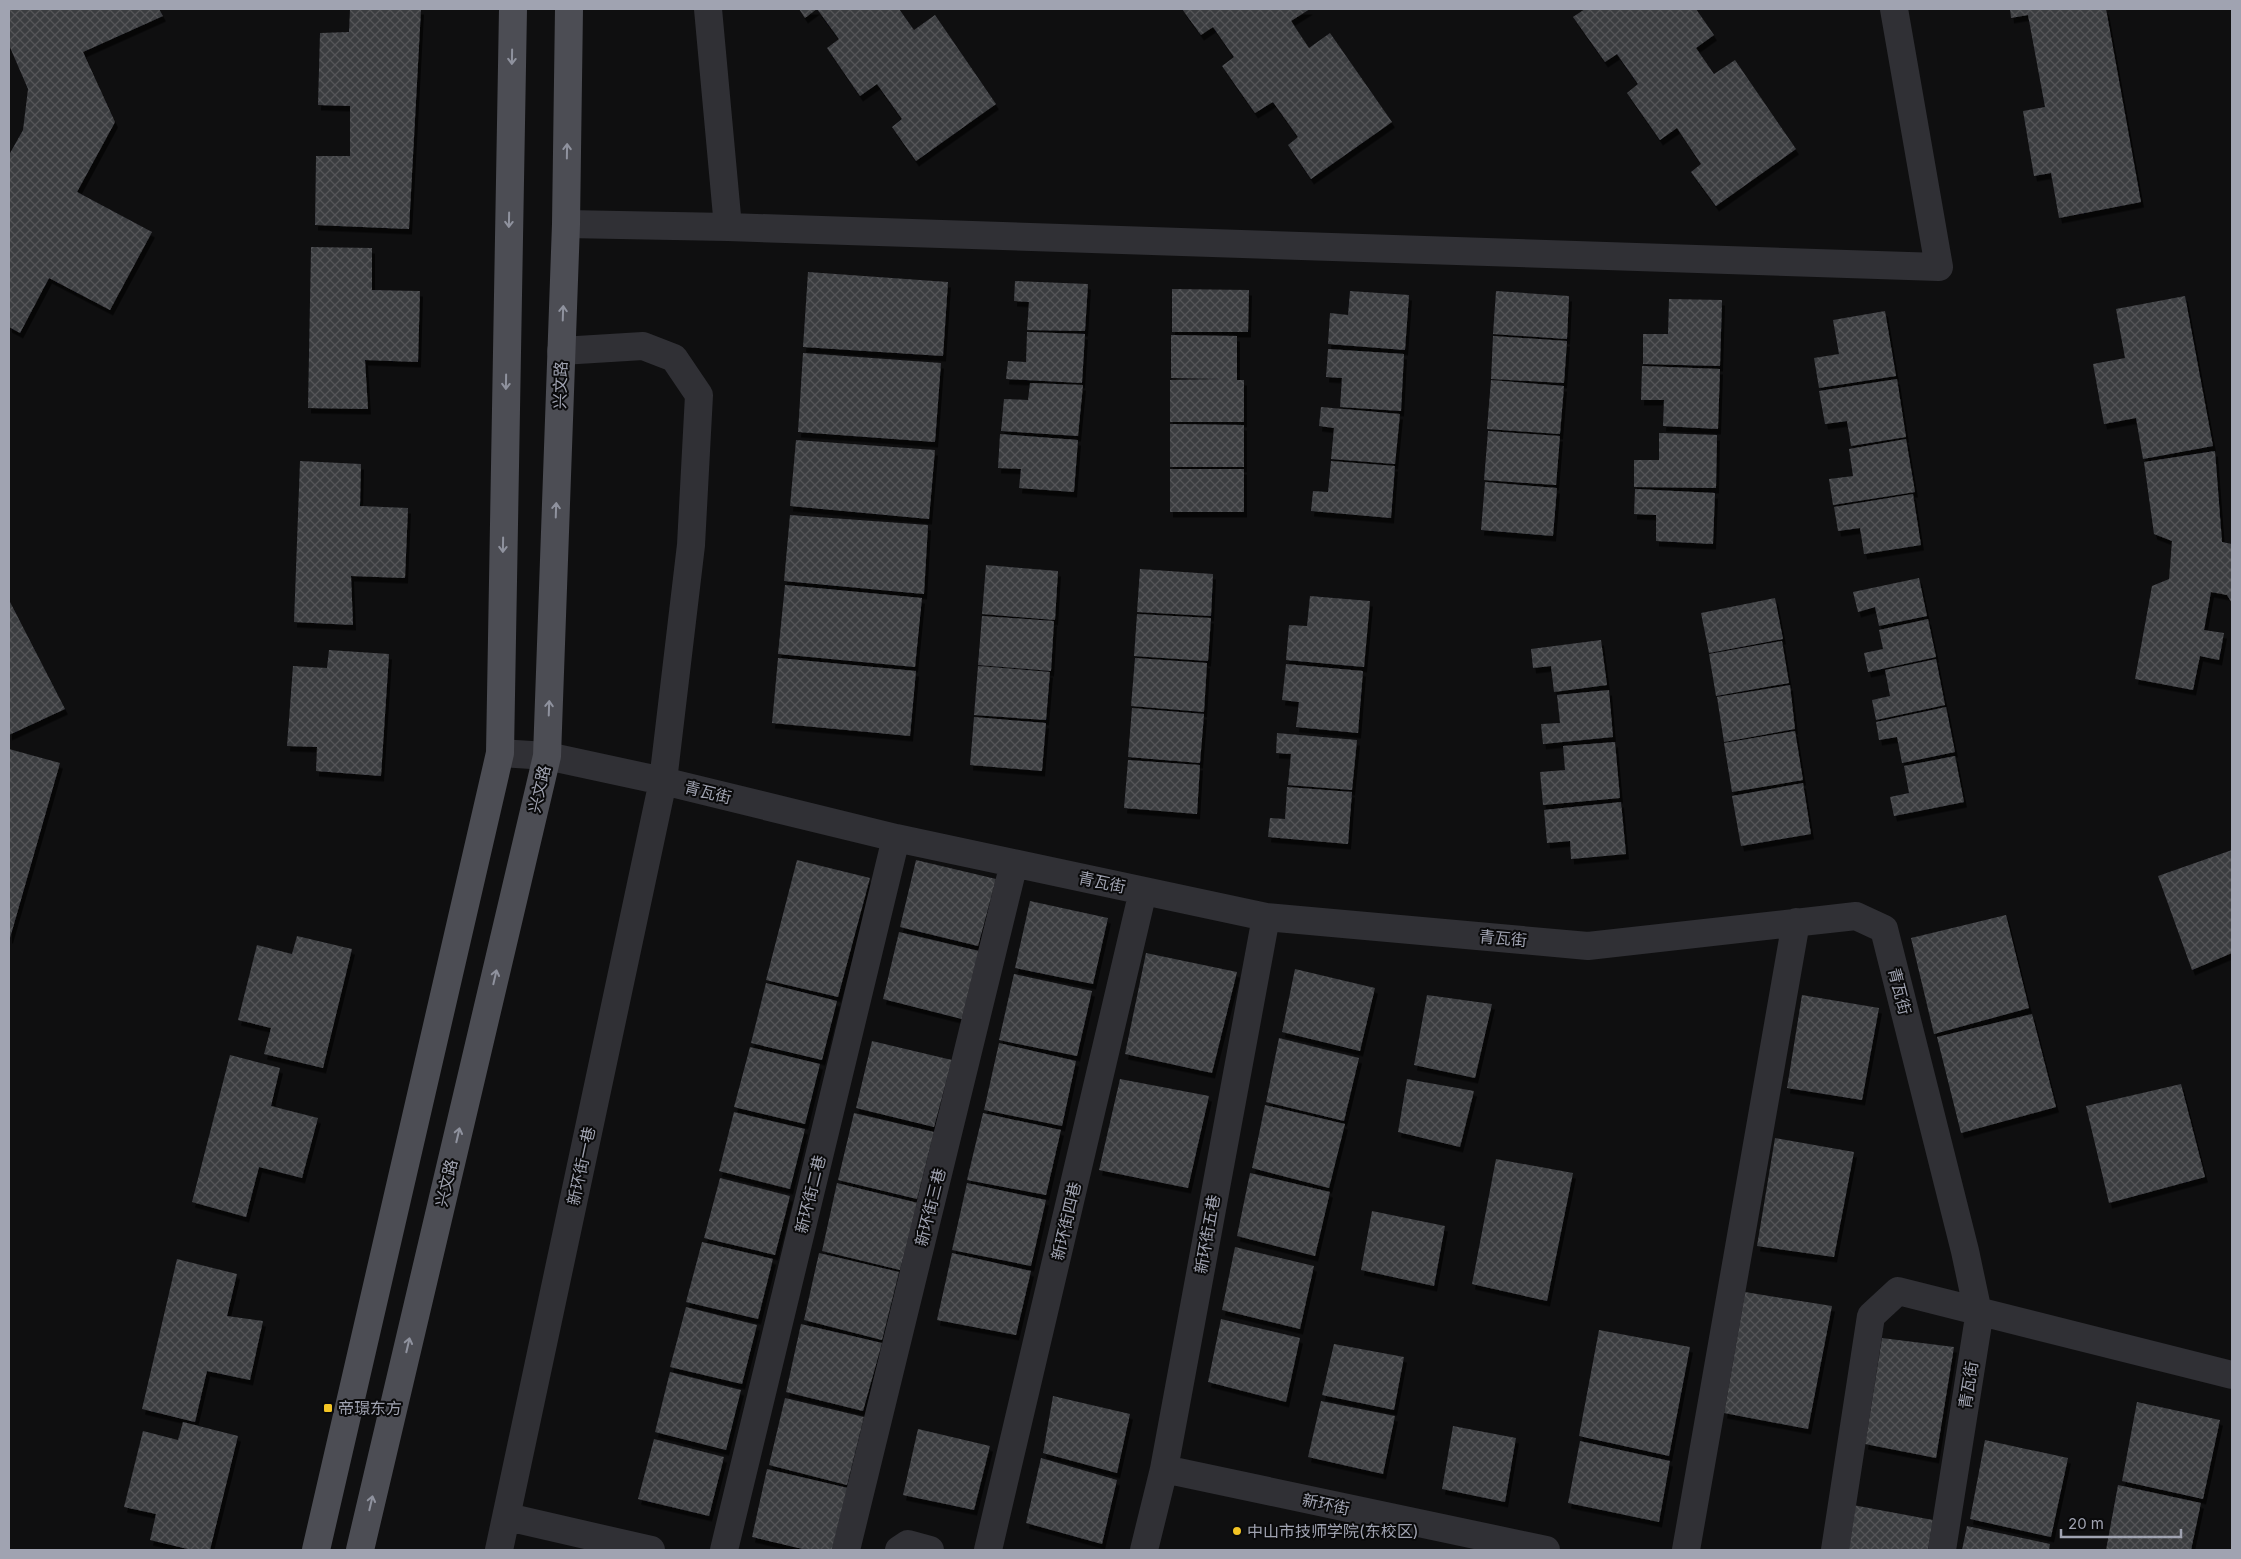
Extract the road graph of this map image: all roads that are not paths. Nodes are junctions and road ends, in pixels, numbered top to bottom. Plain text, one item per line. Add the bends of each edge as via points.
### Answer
1 (513, 9) edge
2 (569, 9) edge
3 (708, 9) edge
4 (1894, 9) edge
5 (566, 224) junction
6 (728, 227) junction
7 (561, 351) junction
8 (500, 753) junction
9 (547, 756) junction
10 (663, 781) junction
11 (896, 838) junction
12 (1014, 863) junction
13 (1143, 891) junction
14 (1266, 917) junction
15 (1796, 922) junction
16 (1978, 1311) junction
17 (2232, 1375) edge
18 (1164, 1469) junction
19 (507, 1517) junction
20 (316, 1550) edge
21 (360, 1550) edge
22 (499, 1550) edge
23 (651, 1550) edge
24 (724, 1550) edge
25 (846, 1550) edge
26 (899, 1550) edge
27 (930, 1550) edge
28 (988, 1550) edge
29 (1144, 1550) edge
30 (1546, 1550) edge
31 (1686, 1550) edge
32 (1834, 1550) edge
33 (1942, 1550) edge

1 -> 8 main road
5 -> 2 main road, 兴文路
3 - 6 street
4 - 6 street via 1939,266
5 - 6 street
7 -> 5 main road, 兴文路
9 -> 7 main road, 兴文路
7 - 10 street, 新环街一巷 via 644,346 674,358 698,396 691,545
8 - 9 street, 青瓦街
8 - 20 main road
9 - 10 street, 青瓦街
21 -> 9 main road, 兴文路
10 - 11 street, 青瓦街
10 - 19 street, 新环街一巷
11 - 12 street, 青瓦街
11 - 24 street, 新环街二巷
12 - 13 street, 青瓦街
12 - 25 street, 新环街三巷
13 - 14 street, 青瓦街
13 - 28 street, 新环街四巷
14 - 15 street, 青瓦街 via 1588,946
14 - 18 street, 新环街五巷
15 - 16 street, 青瓦街 via 1856,916 1884,929
15 - 31 street
16 - 17 street
16 - 32 street via 1898,1291 1871,1316
16 - 33 street, 青瓦街
18 - 29 street, 新环街五巷
18 - 30 street, 新环街
19 - 22 street, 新环街一巷
19 - 23 street
26 - 27 street via 908,1544

